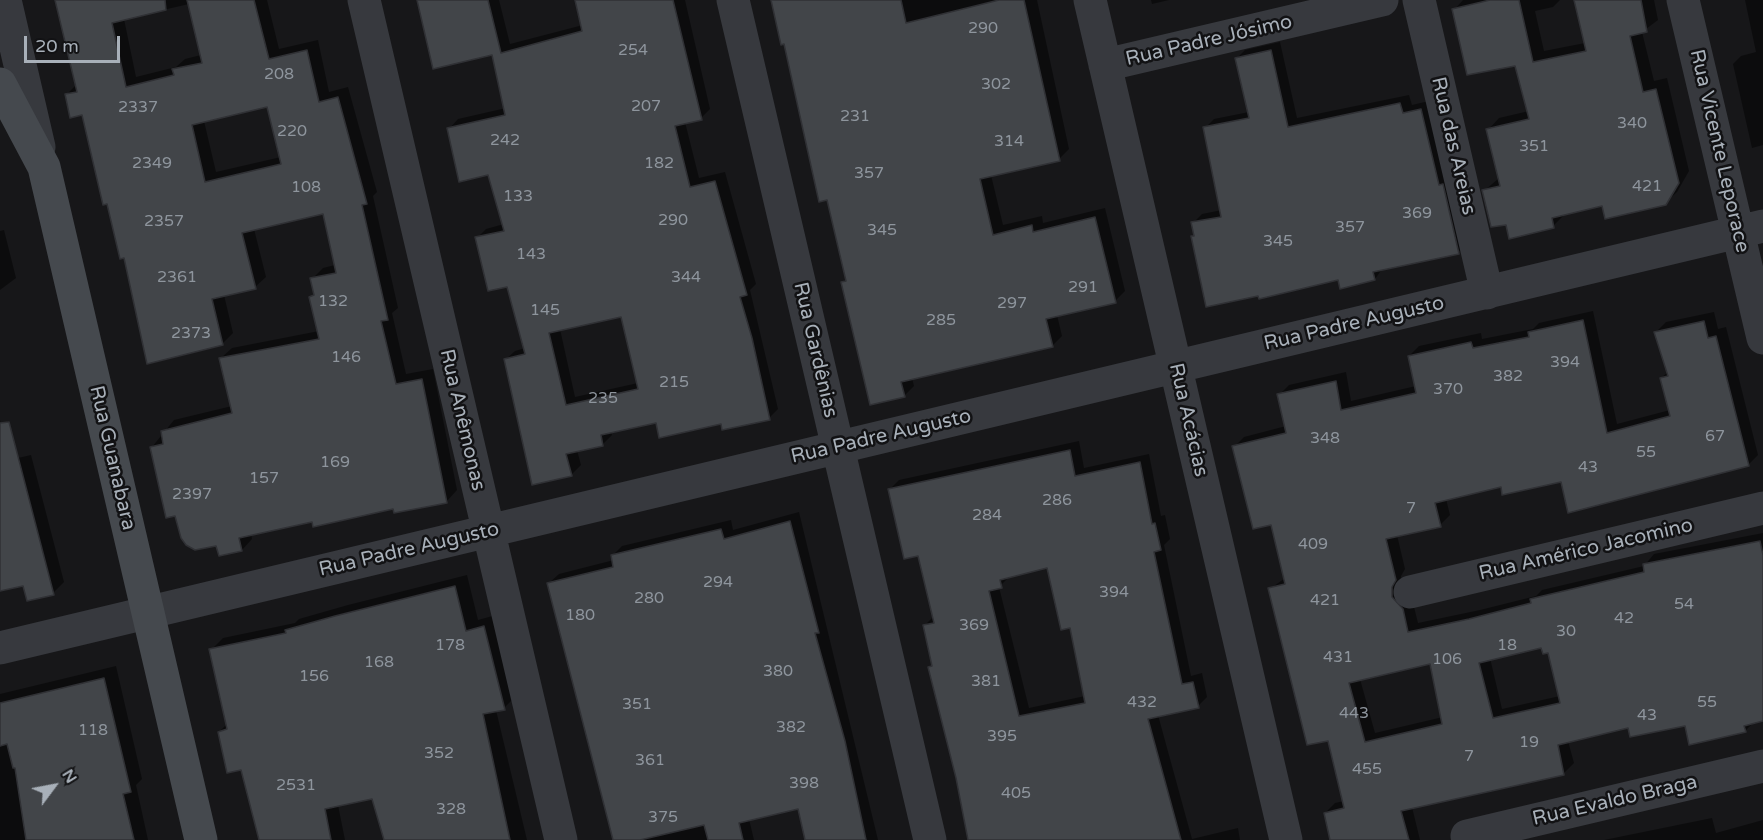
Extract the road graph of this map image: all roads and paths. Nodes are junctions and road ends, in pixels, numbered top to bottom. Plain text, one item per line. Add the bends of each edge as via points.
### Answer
1 (5, 0) edge
2 (364, 0) edge
3 (733, 0) edge
4 (1090, 0) edge
5 (1382, 0) edge
6 (1419, 0) edge
7 (1683, 0) edge
8 (1105, 65) junction
9 (0, 84) edge
10 (44, 166) junction
11 (1751, 229) edge
12 (1487, 292) junction
13 (1763, 338) edge
14 (1176, 367) junction
15 (838, 447) junction
16 (1763, 508) edge
17 (488, 531) junction
18 (1410, 592) dead end
19 (148, 612) junction
20 (0, 648) edge
21 (1763, 766) edge
22 (1467, 836) dead end
23 (201, 840) edge
24 (561, 840) edge
25 (930, 840) edge
26 (1286, 840) edge

1 - 10 street
2 - 17 street, Rua Anêmonas
3 - 15 street, Rua Gardênias
4 - 8 street, Rua Acácias
5 - 8 street, Rua Padre Jósimo
6 - 12 street, Rua das Areias
7 - 11 street, Rua Vicente Leporace
8 - 14 street, Rua Acácias
9 - 10 main road, Rua Guanabara
10 - 19 main road, Rua Guanabara
11 - 12 street, Rua Padre Augusto
11 - 13 street, Rua Vicente Leporace
12 - 14 street, Rua Padre Augusto
14 - 15 street, Rua Padre Augusto
14 - 26 street, Rua Acácias
15 - 17 street, Rua Padre Augusto
15 - 25 street, Rua Gardênias
16 - 18 street, Rua Américo Jacomino
17 - 19 street, Rua Padre Augusto
17 - 24 street, Rua Anêmonas
19 - 20 street, Rua Padre Augusto
19 - 23 main road, Rua Guanabara
21 - 22 street, Rua Evaldo Braga

